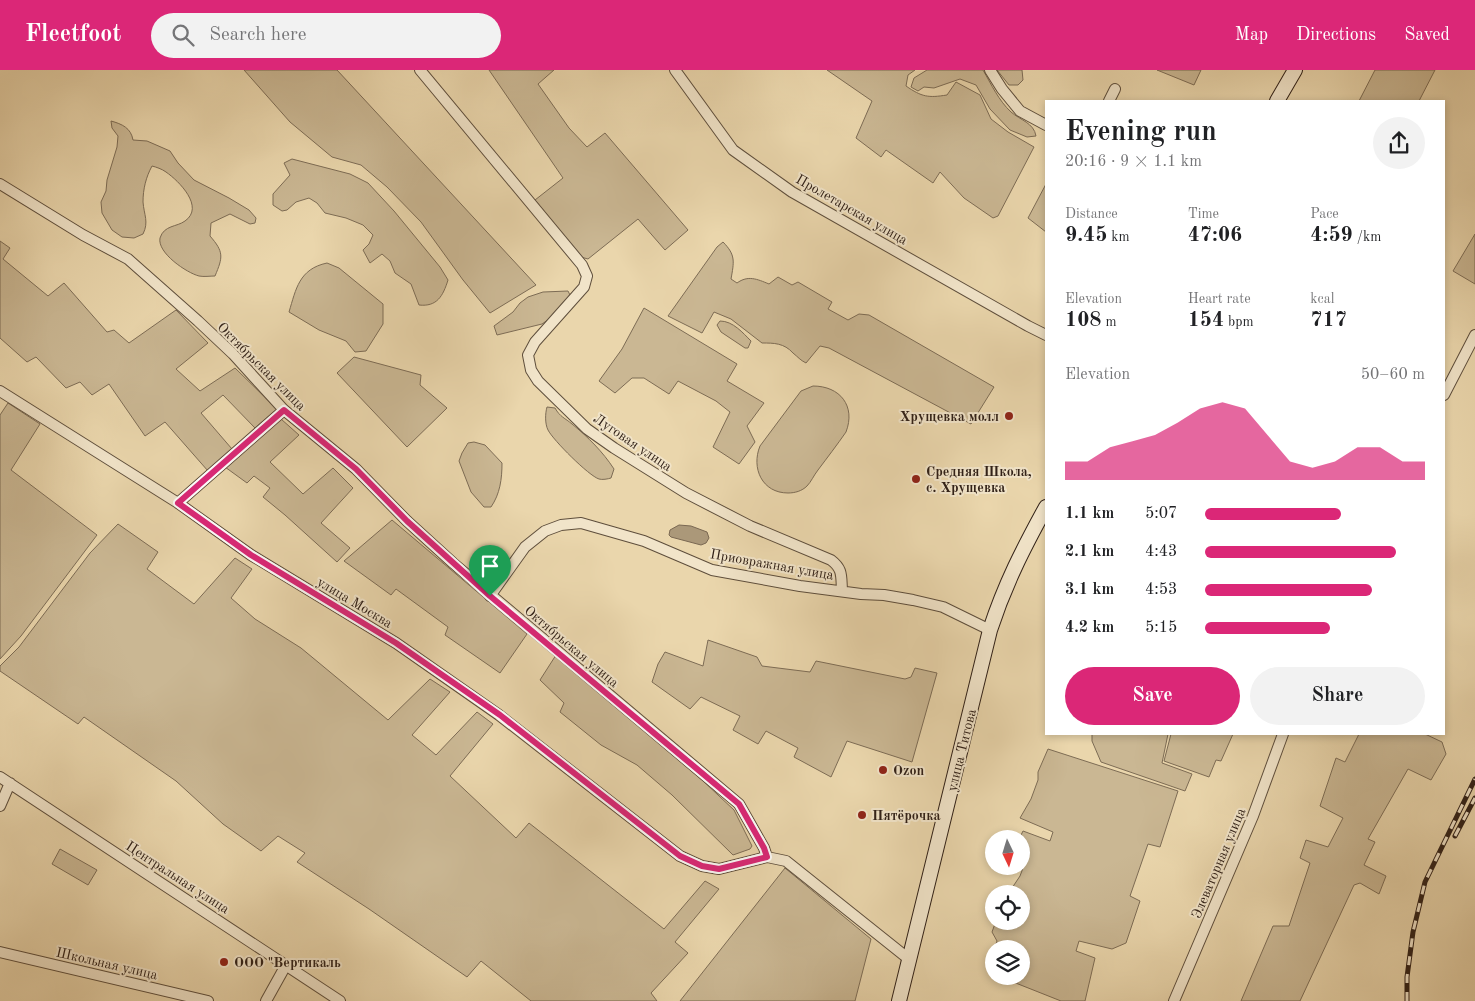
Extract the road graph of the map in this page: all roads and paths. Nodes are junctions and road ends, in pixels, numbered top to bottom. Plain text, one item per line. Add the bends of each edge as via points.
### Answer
1 (420, 70) edge
2 (675, 70) edge
3 (990, 70) edge
4 (1295, 70) edge
5 (1115, 89) dead end
6 (1110, 100) edge
7 (1278, 100) edge
8 (1045, 124) edge
9 (0, 184) edge
10 (1045, 334) edge
11 (1475, 335) edge
12 (0, 391) edge
13 (1445, 394) edge
14 (284, 410) junction
15 (178, 503) junction
16 (1045, 509) edge
17 (842, 590) junction
18 (490, 596) junction
19 (990, 630) junction
20 (1283, 735) edge
21 (0, 777) edge
22 (10, 783) junction
23 (0, 806) edge
24 (767, 857) junction
25 (0, 952) edge
26 (910, 960) junction
27 (286, 965) junction
28 (208, 1001) edge
29 (266, 1001) edge
30 (340, 1001) edge
31 (899, 1001) edge
32 (1174, 1001) edge

1 - 17 street, Луговая улица via 536,207 588,276 584,287 535,342 528,355 531,370 538,381 587,429 686,493 750,526 830,560 841,572
2 - 10 street, Пролетарская улица via 733,150 785,187
3 - 8 street via 1020,111
4 - 7 main road
5 - 6 street
9 - 14 street, Октябрьская улица via 128,259 226,348
11 - 13 street
12 - 15 street, улица Москва
14 - 15 street
14 - 18 street, Октябрьская улица via 356,469 407,521
15 - 24 street, улица Москва via 251,555 396,643 500,715 680,856 702,866 719,869
16 - 19 main road, улица Титова via 1001,595
17 - 18 street, Приовражная улица via 712,570 644,542 581,524 561,525 545,531 525,547
17 - 19 street, Приовражная улица via 943,607
18 - 24 street, Октябрьская улица via 739,804
19 - 26 main road, улица Титова
20 - 32 street, Элеваторная улица via 1253,816
21 - 22 street, Центральная улица
22 - 23 street
22 - 27 street, Центральная улица
24 - 26 street via 786,861
25 - 28 street, Школьная улица
26 - 31 main road, улица Титова
27 - 29 street
27 - 30 street, Центральная улица

